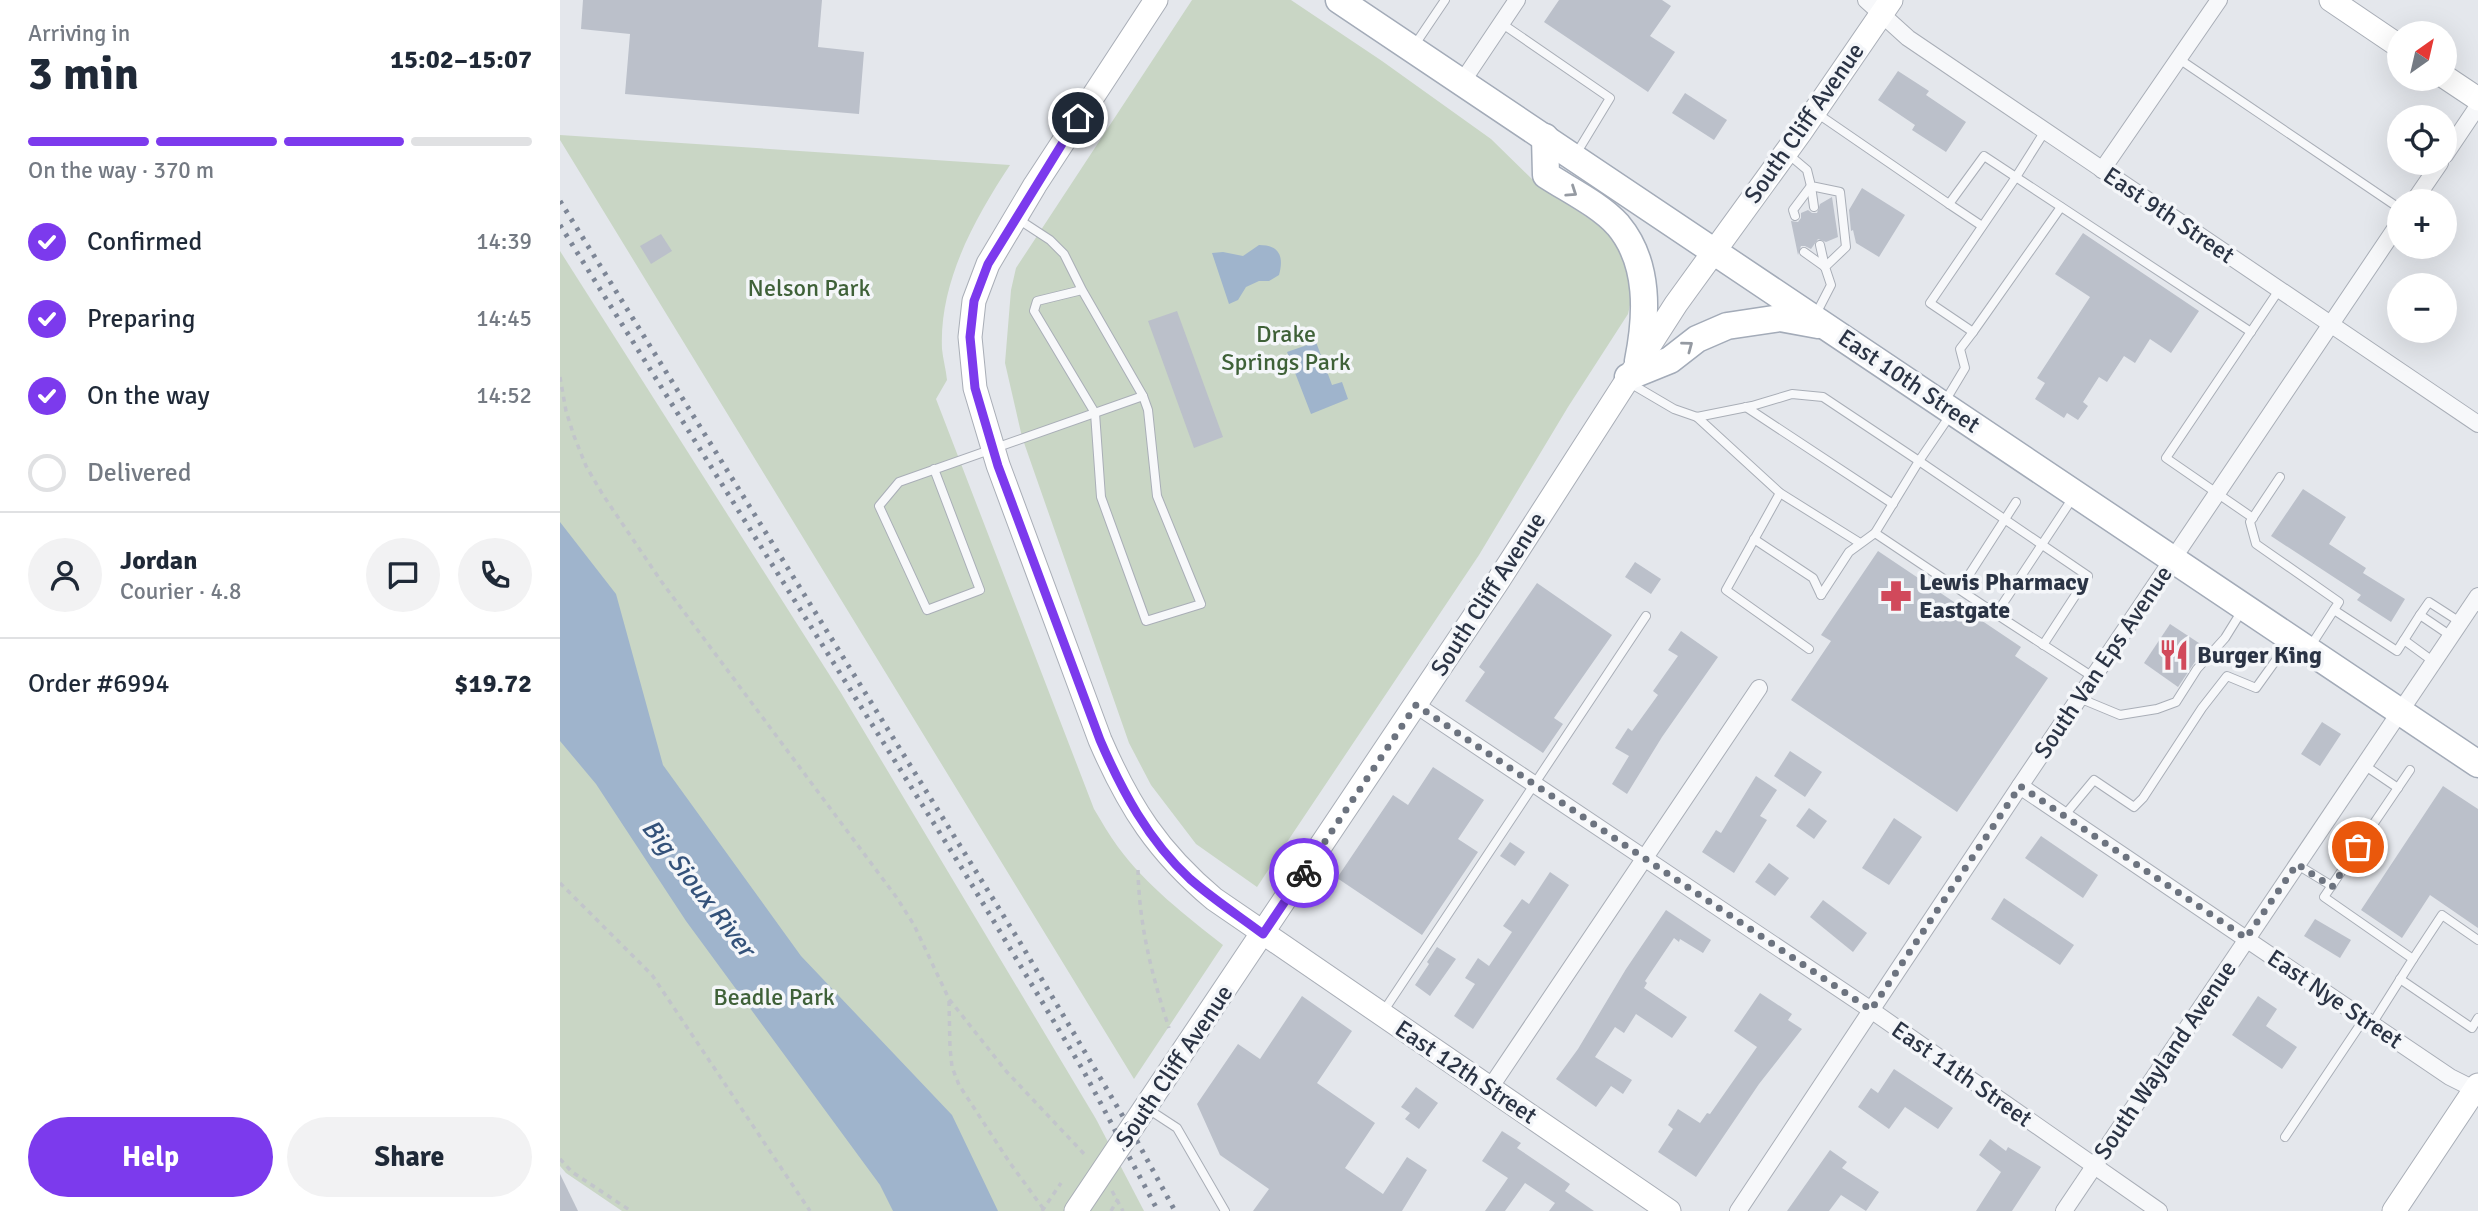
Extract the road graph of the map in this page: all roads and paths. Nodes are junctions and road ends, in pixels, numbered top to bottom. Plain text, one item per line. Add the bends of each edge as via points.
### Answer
1 (1156, 0) edge
2 (1339, 0) edge
3 (1446, 0) edge
4 (1517, 0) edge
5 (2219, 0) edge
6 (2331, 0) edge
7 (1879, 5) edge
8 (1502, 23) junction
9 (2387, 38) edge
10 (1412, 49) junction
11 (2179, 59) junction
12 (1462, 82) junction
13 (2457, 85) edge
14 (2478, 99) edge
15 (2478, 106) edge
16 (1815, 112) junction
17 (2045, 131) junction
18 (1545, 137) junction
19 (2457, 137) edge
20 (1786, 152) junction
21 (1575, 157) junction
22 (2102, 170) junction
23 (2016, 177) junction
24 (1811, 186) junction
25 (2387, 200) edge
26 (1950, 204) junction
27 (1814, 207) dead end
28 (2061, 207) junction
29 (1795, 216) dead end
30 (1016, 218) junction
31 (1982, 226) junction
32 (2387, 241) edge
33 (1820, 245) dead end
34 (1714, 249) junction
35 (1804, 253) dead end
36 (1825, 267) junction
37 (1082, 290) junction
38 (2279, 290) junction
39 (1822, 322) junction
40 (2330, 324) junction
41 (1973, 332) junction
42 (2251, 332) junction
43 (1631, 373) junction
44 (560, 377) edge
45 (1143, 396) junction
46 (1746, 407) junction
47 (1948, 407) junction
48 (1095, 412) junction
49 (1697, 417) junction
50 (2478, 425) edge
51 (993, 447) junction
52 (1919, 461) junction
53 (934, 469) junction
54 (2280, 477) dead end
55 (1780, 493) junction
56 (2076, 493) junction
57 (2217, 493) junction
58 (2016, 502) dead end
59 (1893, 503) junction
60 (2253, 517) junction
61 (2005, 520) junction
62 (1875, 533) junction
63 (1754, 540) junction
64 (1860, 543) junction
65 (2041, 545) junction
66 (2173, 558) junction
67 (1960, 589) junction
68 (2478, 596) edge
69 (2244, 607) junction
70 (2334, 610) junction
71 (1997, 614) junction
72 (2420, 615) junction
73 (1646, 617) dead end
74 (2460, 622) junction
75 (2451, 636) junction
76 (2404, 640) junction
77 (2043, 645) junction
78 (2300, 645) junction
79 (1810, 649) dead end
80 (2434, 662) junction
81 (2093, 677) junction
82 (1759, 688) dead end
83 (2079, 698) junction
84 (1416, 705) junction
85 (2400, 712) junction
86 (2478, 764) edge
87 (2364, 765) junction
88 (2410, 770) dead end
89 (1536, 785) junction
90 (2020, 786) junction
91 (2398, 788) junction
92 (2064, 816) junction
93 (1644, 858) junction
94 (2297, 864) junction
95 (1138, 870) dead end
96 (560, 883) edge
97 (2332, 887) junction
98 (1263, 934) junction
99 (2246, 938) junction
100 (2478, 940) edge
101 (2413, 959) junction
102 (2400, 979) junction
103 (949, 999) junction
104 (1871, 1010) junction
105 (1382, 1014) junction
106 (2478, 1018) edge
107 (2368, 1021) junction
108 (1169, 1028) dead end
109 (1490, 1088) junction
110 (2477, 1089) edge
111 (1146, 1107) junction
112 (2285, 1137) dead end
113 (560, 1160) edge
114 (2094, 1166) junction
115 (1100, 1175) junction
116 (1061, 1183) dead end
117 (1118, 1199) junction
118 (1077, 1209) edge
119 (631, 1211) edge
120 (810, 1211) edge
121 (1044, 1211) edge
122 (1111, 1211) edge
123 (1123, 1211) edge
124 (1224, 1211) edge
125 (1669, 1211) edge
126 (1738, 1211) edge
127 (2064, 1211) edge
128 (2159, 1211) edge
129 (2393, 1211) edge

1 - 30 street, East 12th Street
2 - 10 main road, East 10th Street
3 - 10 lane
4 - 8 street
5 - 11 street
6 - 9 street
7 - 16 street, South Cliff Avenue
7 - 17 street, East 9th Street via 1908,38
8 - 12 street
8 - 21 lane via 1609,98
10 - 12 main road, East 10th Street
11 - 22 street
11 - 25 lane
12 - 18 main road, East 10th Street
13 - 14 street
15 - 19 street
16 - 20 street, South Cliff Avenue
16 - 26 lane
17 - 22 street, East 9th Street
17 - 23 lane
18 - 21 main road, East 10th Street
18 -> 43 main road via 1546,175 1617,224 1640,267 1644,332
20 - 24 lane via 1807,170
20 - 34 street, South Cliff Avenue
21 - 34 main road, East 10th Street
22 - 38 street, East 9th Street
23 - 26 lane via 1984,156
23 - 28 lane
23 - 31 lane
24 - 27 lane
24 - 29 lane via 1793,210
24 - 36 lane via 1840,192 1846,247
26 - 31 lane
28 - 41 lane
28 - 42 lane
30 - 37 lane via 1064,254
30 - 51 street, East 12th Street via 988,264 974,301 970,337 975,388
31 - 41 lane via 1930,303
32 - 40 street, South Van Eps Avenue
33 - 36 lane
34 - 39 main road, East 10th Street
34 - 43 street, South Cliff Avenue
35 - 36 lane
36 - 39 lane via 1831,285
37 - 45 lane
37 - 48 lane via 1037,301 1034,311
38 - 40 street, East 9th Street
38 - 42 lane
43 -> 39 main road via 1670,360 1697,339 1727,327 1780,318
39 - 47 main road, East 10th Street
40 - 50 street, East 9th Street
40 - 57 street, South Van Eps Avenue
41 - 47 lane via 1961,349 1965,368
42 - 57 lane via 2166,458
43 - 49 lane via 1674,409
43 - 84 street, South Cliff Avenue
44 - 103 path via 574,436 603,495 897,898
45 - 48 lane
45 - 48 lane via 1157,496 1201,604 1146,621 1101,497
46 - 49 lane
46 - 52 lane via 1792,394 1823,397
46 - 59 lane
47 - 52 lane
47 - 56 main road, East 10th Street
48 - 51 lane
49 - 55 lane
51 - 53 lane
51 - 98 street, East 12th Street via 1100,740 1131,804 1167,856 1190,879
52 - 59 lane
52 - 61 lane
53 - 53 lane via 899,482 879,506 927,610 980,590
54 - 60 lane
55 - 63 lane
55 - 64 lane
56 - 65 lane
56 - 66 main road, East 10th Street
57 - 60 lane
57 - 66 street, South Van Eps Avenue
58 - 61 lane
59 - 62 lane
60 - 70 lane via 2250,522 2256,544 2339,602
61 - 65 lane
61 - 67 lane
62 - 64 lane
62 - 67 lane
63 - 64 lane via 1813,578 1821,595
63 - 79 lane via 1726,590
65 - 71 lane
65 - 77 lane via 2088,576
66 - 69 main road, East 10th Street
66 - 81 street, South Van Eps Avenue
67 - 71 lane
68 - 74 street, South Wayland Avenue
69 - 78 main road, East 10th Street
69 - 83 lane via 2176,702 2120,715
70 - 76 lane via 2397,651
70 - 78 lane
71 - 77 lane
72 - 74 lane via 2429,602
72 - 75 lane
72 - 76 lane
73 - 89 lane
74 - 75 street, South Wayland Avenue
75 - 80 street, South Wayland Avenue
76 - 80 lane
77 - 81 lane
78 - 85 main road, East 10th Street
78 - 92 lane via 2256,688 2227,676 2134,807 2094,780
80 - 85 street, South Wayland Avenue
81 - 83 street, South Van Eps Avenue
82 - 93 street
83 - 90 street, South Van Eps Avenue
84 - 89 street, East 11th Street
84 - 98 street, South Cliff Avenue
85 - 86 main road, East 10th Street
85 - 87 street, South Wayland Avenue
87 - 91 lane
87 - 94 street, South Wayland Avenue
88 - 91 lane
89 - 93 street, East 11th Street
89 - 105 lane
90 - 92 street, East Nye Street
90 - 104 street, South Van Eps Avenue
91 - 97 lane
92 - 99 street, East Nye Street
93 - 104 street, East 11th Street
93 - 109 street
94 - 97 lane
94 - 99 street, South Wayland Avenue
95 - 108 path via 1149,962
96 - 120 path via 652,975
97 - 101 lane via 2324,897
98 - 105 street, East 12th Street
98 - 111 street, South Cliff Avenue
99 - 107 street, East Nye Street
99 - 114 street, South Wayland Avenue
100 - 101 lane via 2442,915
101 - 102 lane
102 - 106 lane via 2472,1028
102 - 107 lane
103 - 115 path via 1006,1071 1084,1152
103 - 121 path via 952,1067 959,1085
104 - 114 street, East 11th Street
104 - 126 street, South Van Eps Avenue
105 - 109 street, East 12th Street
107 - 110 street, East Nye Street via 2450,1077
107 - 112 lane
109 - 125 street, East 12th Street
110 - 129 street
111 - 115 street, South Cliff Avenue
111 - 124 lane via 1177,1128
113 - 119 path
114 - 127 street, South Wayland Avenue
114 - 128 street, East 11th Street
115 - 117 path
115 - 118 street, South Cliff Avenue
116 - 121 path, bridge
117 - 122 path
117 - 123 path

